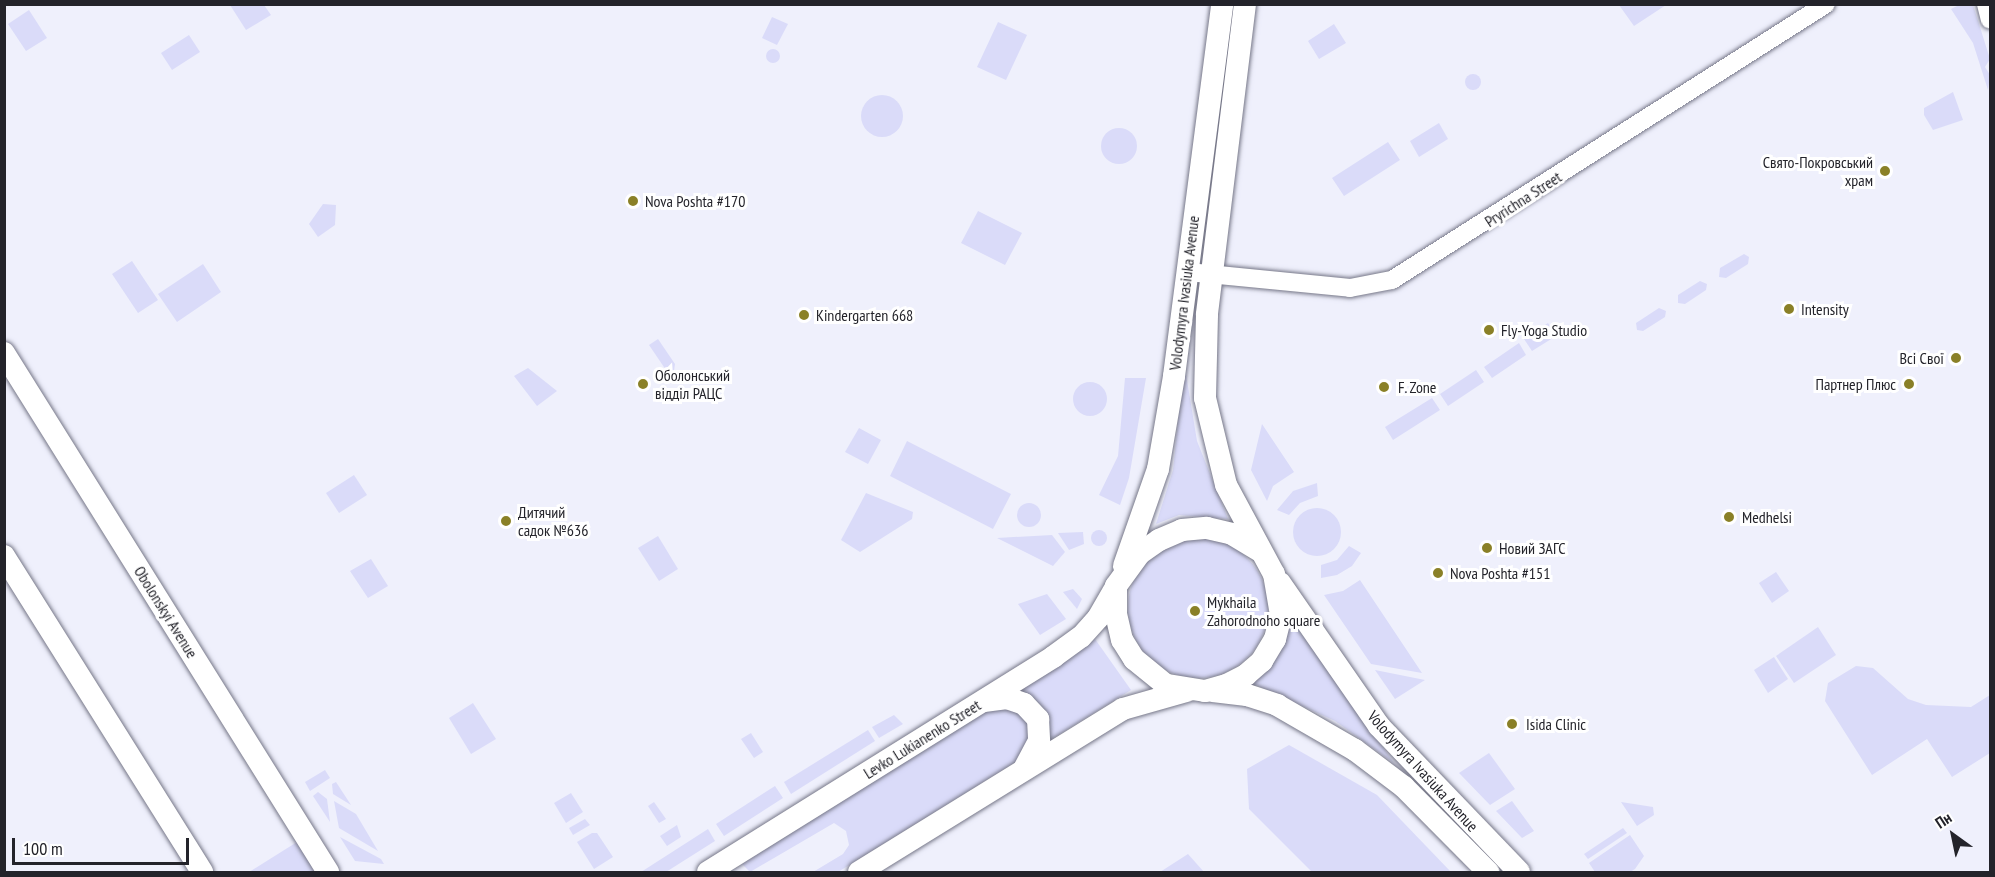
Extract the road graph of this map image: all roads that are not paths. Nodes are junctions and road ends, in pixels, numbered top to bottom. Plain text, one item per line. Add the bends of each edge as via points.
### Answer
1 (1222, 4) edge
2 (1245, 4) edge
3 (1826, 4) edge
4 (1986, 4) edge
5 (1990, 20) edge
6 (1188, 272) junction
7 (1212, 274) junction
8 (4, 352) edge
9 (1259, 550) junction
10 (4, 556) edge
11 (1274, 574) junction
12 (1119, 580) junction
13 (1197, 690) junction
14 (981, 702) junction
15 (1023, 770) junction
16 (195, 869) edge
17 (328, 873) edge
18 (708, 873) edge
19 (859, 873) edge
20 (1488, 873) edge
21 (1519, 873) edge

1 - 6 main road, Volodymyra Ivasiuka Avenue
2 - 7 main road, Volodymyra Ivasiuka Avenue
3 - 7 street, Pryrichna Street via 1392,280 1350,288
4 - 5 street
6 - 7 street, Pryrichna Street
6 - 12 main road, Volodymyra Ivasiuka Avenue via 1158,469
7 - 9 main road, Volodymyra Ivasiuka Avenue via 1204,357 1205,398 1226,485
8 - 17 main road, Obolonskyi Avenue
9 - 11 main road
9 - 12 main road via 1232,534 1207,528 1182,530 1159,540
10 - 16 main road
11 - 13 main road via 1281,615 1275,639 1262,661 1246,675
11 - 21 main road, Volodymyra Ivasiuka Avenue via 1379,726
12 - 13 main road via 1116,614 1122,640 1134,659 1166,685
12 - 14 main road, Levko Lukianenko Street via 1098,618 1081,637
13 - 15 main road via 1123,709
13 - 20 main road, Volodymyra Ivasiuka Avenue via 1247,695 1277,705 1355,750 1404,787
14 - 15 main road via 1007,698 1024,704 1038,719 1039,741
14 - 18 main road, Levko Lukianenko Street
15 - 19 main road

